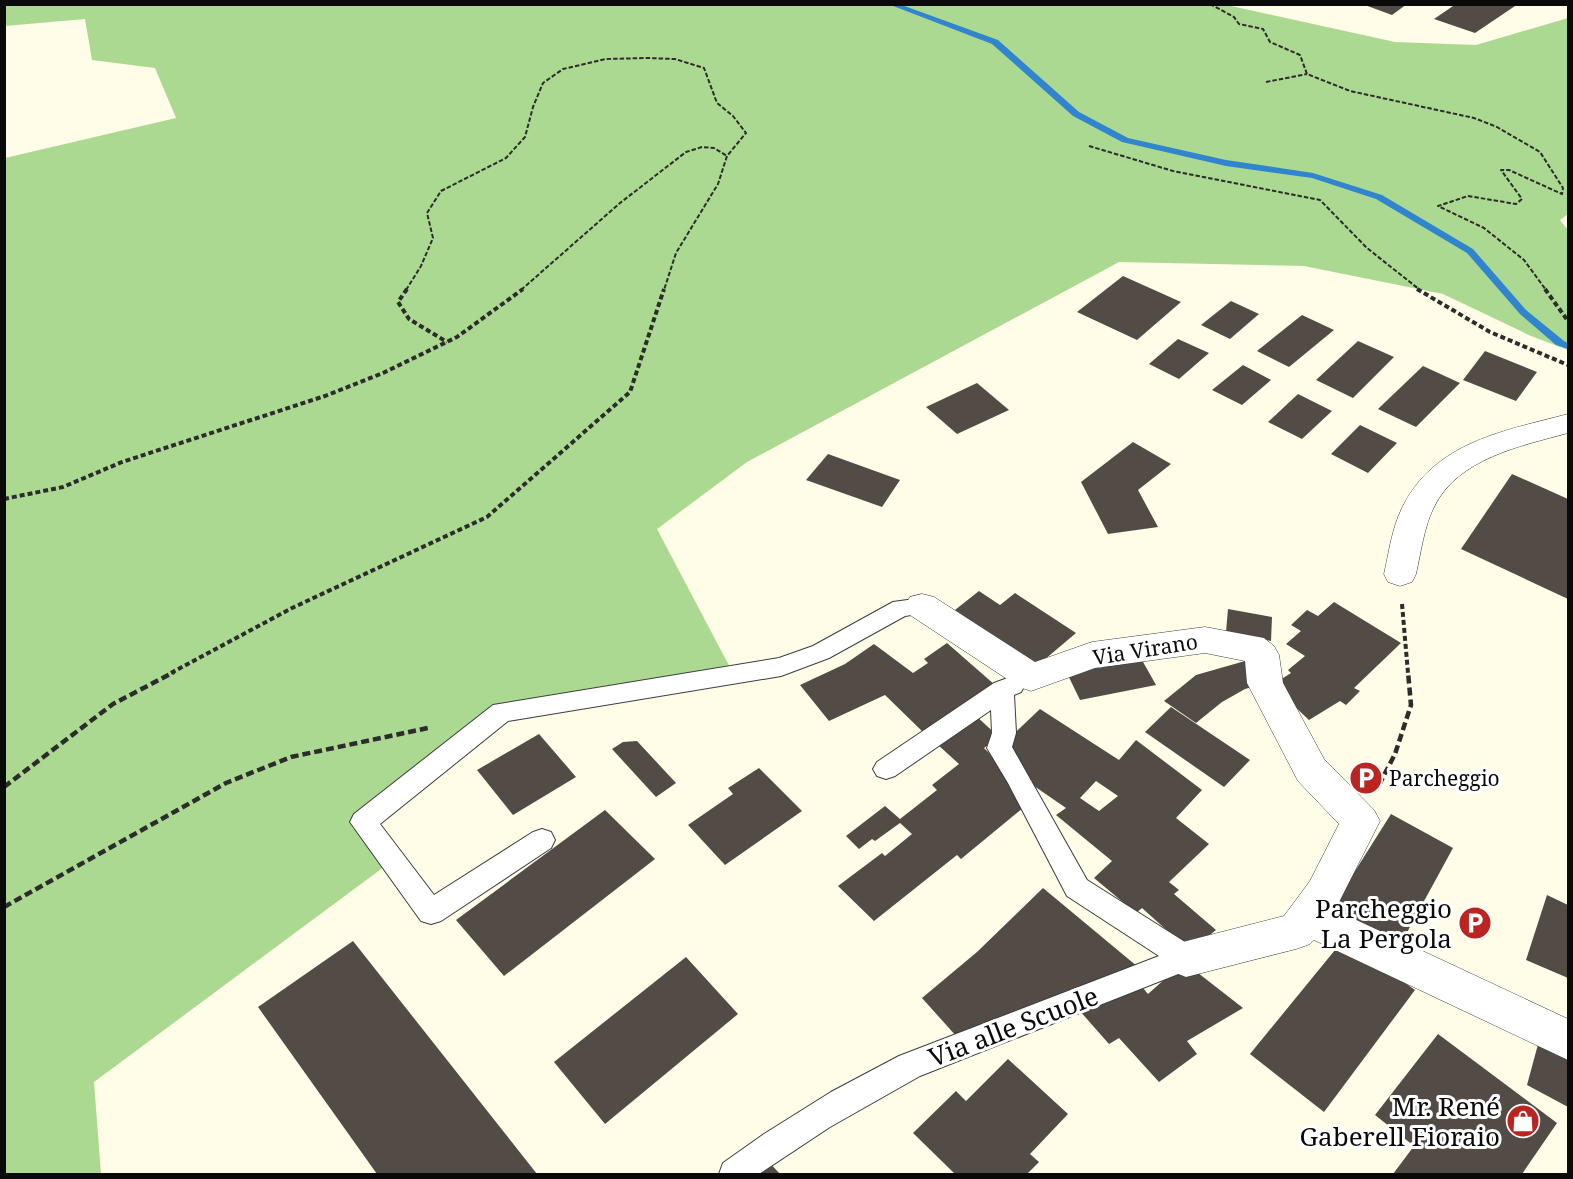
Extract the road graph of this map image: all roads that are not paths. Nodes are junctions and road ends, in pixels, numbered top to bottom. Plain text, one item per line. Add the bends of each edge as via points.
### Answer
1 (1569, 424) edge
2 (1400, 574) road end
3 (922, 606) joint
4 (1016, 684) junction
5 (886, 769) dead end
6 (542, 840) dead end
7 (1310, 918) junction
8 (1186, 958) junction
9 (1569, 1041) edge
10 (734, 1174) edge

1 - 2 street via 1493,444 1460,459 1447,470 1418,509
3 - 4 street
3 - 6 lane via 901,608 821,652 781,667 502,712 363,822 431,912
4 - 5 lane
4 - 7 street, Via Virano via 1092,655 1205,639 1252,647 1262,656 1265,682 1311,770 1361,821
4 - 8 lane via 999,748 1077,888
7 - 8 street, Via alle Scuole via 1296,931
7 - 9 street
8 - 10 lane, Via alle Scuole via 910,1066

